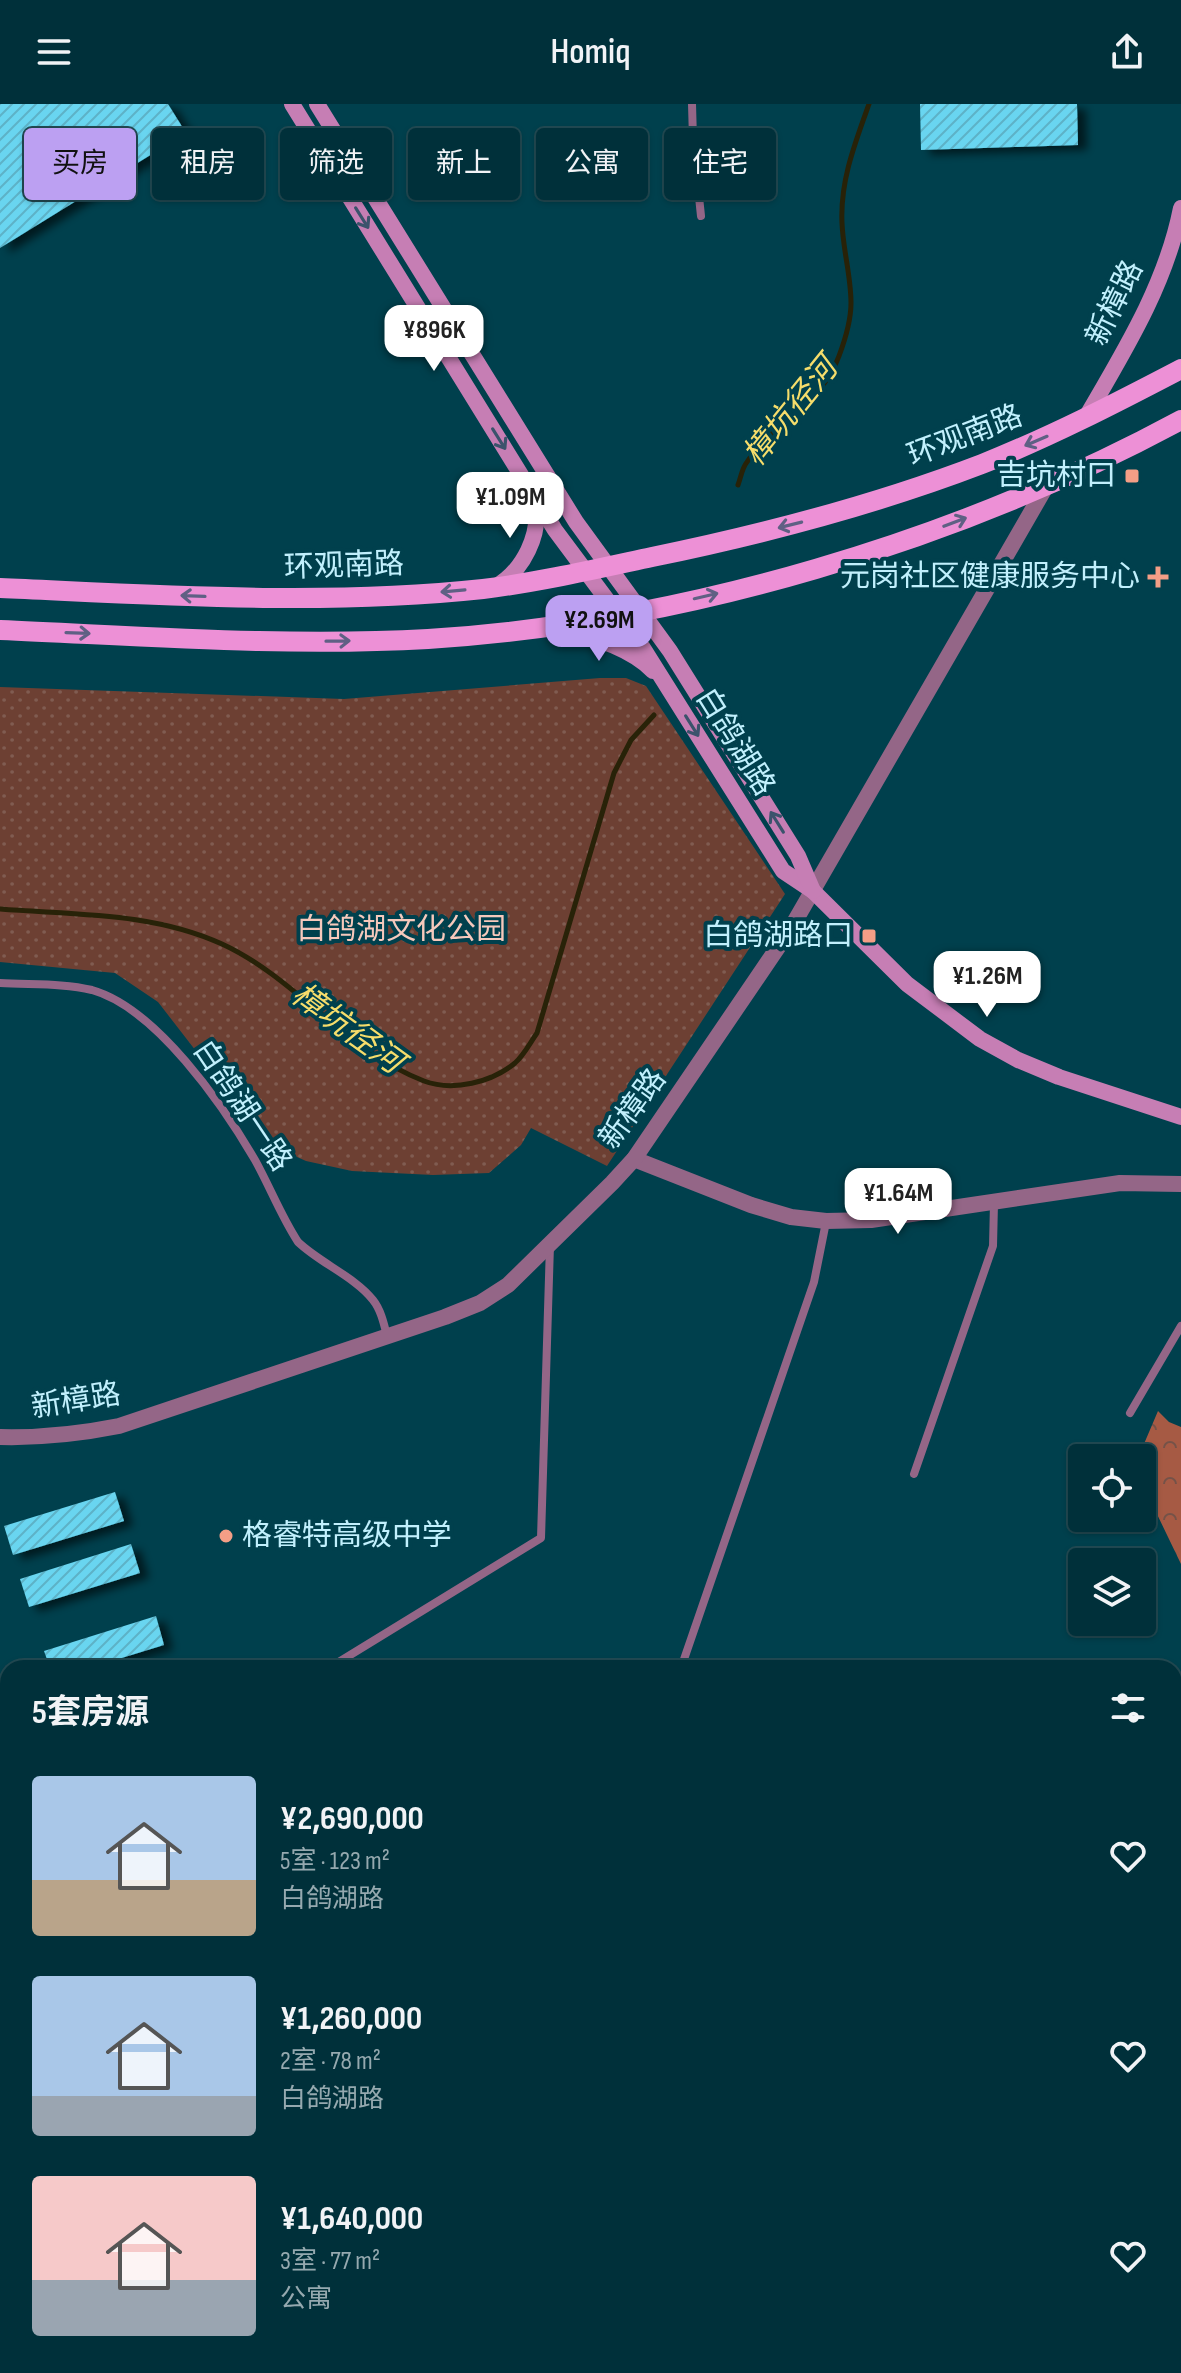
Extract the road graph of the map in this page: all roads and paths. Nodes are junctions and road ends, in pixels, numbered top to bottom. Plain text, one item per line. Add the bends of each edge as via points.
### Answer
1 (292, 104) edge
2 (317, 104) edge
3 (692, 104) edge
4 (1181, 208) edge
5 (701, 216) dead end
6 (1181, 369) edge
7 (1086, 417) junction
8 (1181, 420) edge
9 (1048, 483) junction
10 (534, 495) junction
11 (609, 567) junction
12 (586, 571) junction
13 (494, 587) junction
14 (0, 588) edge
15 (640, 610) junction
16 (617, 614) junction
17 (545, 627) junction
18 (0, 630) edge
19 (663, 680) junction
20 (813, 891) junction
21 (0, 983) edge
22 (1181, 1117) edge
23 (634, 1159) junction
24 (1181, 1184) edge
25 (994, 1202) junction
26 (826, 1221) junction
27 (551, 1244) junction
28 (1181, 1326) edge
29 (387, 1336) junction
30 (1130, 1413) dead end
31 (0, 1437) edge
32 (914, 1474) dead end
33 (342, 1660) edge
34 (684, 1660) edge

1 -> 10 street, 白鸽湖路
2 - 11 street, 白鸽湖路
3 - 5 lane
4 - 7 street, 新樟路 via 1156,288
6 - 7 main road, 环观南路
7 -> 11 main road, 环观南路 via 983,463 866,505
8 - 9 main road
15 -> 9 main road via 868,553
9 - 20 street, 新樟路
10 - 12 street, 白鸽湖路
10 - 13 street via 534,531 523,560
11 - 12 main road, 环观南路
11 - 15 street, 白鸽湖路
12 - 13 main road, 环观南路
12 - 16 street, 白鸽湖路
13 -> 14 main road, 环观南路 via 300,598
15 - 16 main road
20 -> 15 street, 白鸽湖路 via 798,856
16 - 17 main road
16 - 19 street, 白鸽湖路
18 -> 17 main road via 304,642 427,639
17 - 19 street via 616,648
19 -> 20 street, 白鸽湖路 via 783,871
20 - 22 street, 白鸽湖路 via 907,984 980,1039 1059,1077
20 - 23 street, 新樟路
21 - 29 lane, 白鸽湖一路 via 93,991 166,1038 240,1136 298,1242 373,1300
23 - 26 street via 751,1205
23 - 27 street, 新樟路
24 - 25 street via 1120,1183
25 - 26 street via 871,1220
25 - 32 lane via 993,1246
26 - 34 lane via 814,1282
27 - 29 street, 新樟路 via 508,1285 480,1303
27 - 33 lane via 541,1538
28 - 30 lane
29 - 31 street, 新樟路 via 119,1426 81,1434

